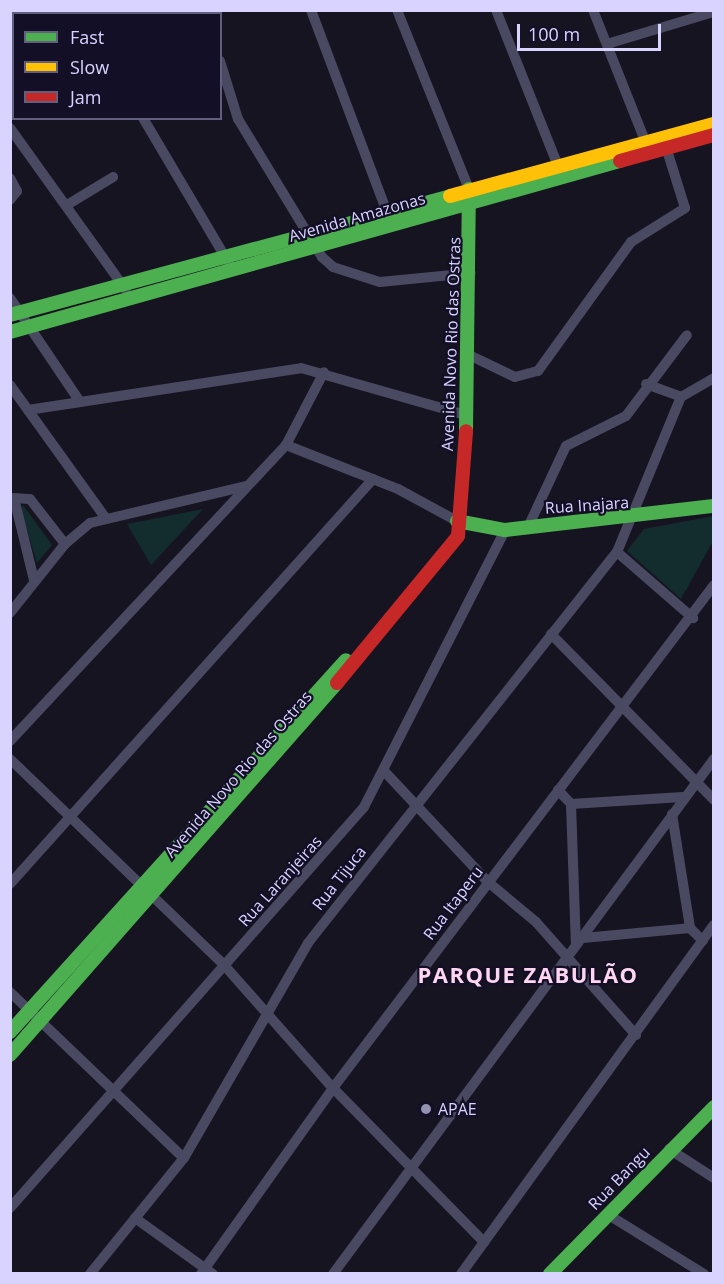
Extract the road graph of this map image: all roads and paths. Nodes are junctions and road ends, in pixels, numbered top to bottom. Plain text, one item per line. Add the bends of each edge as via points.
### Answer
1 (311, 10) edge
2 (397, 10) edge
3 (496, 10) edge
4 (593, 10) edge
5 (714, 12) edge
6 (607, 44) junction
7 (222, 67) edge
8 (144, 120) edge
9 (714, 124) edge
10 (10, 128) edge
11 (714, 135) edge
12 (647, 147) junction
13 (666, 147) junction
14 (558, 166) junction
15 (113, 177) dead end
16 (10, 178) edge
17 (469, 189) junction
18 (10, 200) edge
19 (472, 203) junction
20 (67, 205) junction
21 (390, 217) junction
22 (308, 233) junction
23 (315, 246) junction
24 (226, 257) junction
25 (232, 270) junction
26 (471, 273) junction
27 (128, 292) junction
28 (10, 298) edge
29 (16, 313) edge
30 (32, 327) junction
31 (10, 332) edge
32 (687, 335) dead end
33 (467, 354) junction
34 (324, 372) junction
35 (714, 378) edge
36 (646, 384) junction
37 (10, 385) edge
38 (681, 397) junction
39 (78, 399) junction
40 (28, 410) junction
41 (466, 415) junction
42 (286, 445) junction
43 (373, 479) junction
44 (246, 486) junction
45 (714, 506) edge
46 (104, 516) junction
47 (635, 518) junction
48 (459, 523) junction
49 (529, 525) junction
50 (505, 530) junction
51 (65, 544) junction
52 (617, 552) junction
53 (34, 580) junction
54 (714, 585) edge
55 (10, 613) edge
56 (693, 618) junction
57 (551, 634) junction
58 (625, 706) junction
59 (10, 741) edge
60 (10, 759) edge
61 (714, 759) edge
62 (385, 772) junction
63 (696, 781) junction
64 (558, 790) junction
65 (682, 797) junction
66 (714, 800) edge
67 (571, 804) junction
68 (414, 806) junction
69 (672, 814) junction
70 (70, 819) junction
71 (488, 882) junction
72 (10, 885) edge
73 (141, 885) junction
74 (152, 896) junction
75 (714, 925) edge
76 (690, 928) junction
77 (703, 941) junction
78 (580, 942) junction
79 (569, 958) junction
80 (224, 965) junction
81 (10, 992) edge
82 (30, 1011) junction
83 (266, 1011) junction
84 (41, 1021) junction
85 (10, 1032) edge
86 (636, 1035) junction
87 (10, 1056) edge
88 (333, 1088) junction
89 (114, 1090) junction
90 (714, 1107) edge
91 (669, 1149) junction
92 (184, 1158) junction
93 (410, 1167) junction
94 (714, 1178) edge
95 (10, 1208) edge
96 (607, 1214) junction
97 (135, 1218) junction
98 (484, 1242) junction
99 (206, 1272) edge
100 (555, 1272) edge
101 (90, 1274) edge
102 (333, 1274) edge
103 (461, 1274) edge
104 (704, 1274) edge

1 - 21 street
2 - 17 street
3 - 14 street
4 - 6 street
5 - 6 street
6 - 12 street
7 - 22 street via 238,119
8 - 24 street
9 - 12 street, Avenida Amazonas
10 - 20 street
11 - 13 street, Avenida Amazonas
12 - 13 street, Avenida Amazonas
12 - 14 street, Avenida Amazonas
12 - 19 street, Avenida Amazonas
13 - 33 street via 685,208 631,242 544,365 531,376 515,377
14 - 17 street, Avenida Amazonas
15 - 20 street
16 - 18 street via 17,191
17 - 19 street, Avenida Novo Rio das Ostras
17 - 21 street, Avenida Amazonas
19 - 21 street, Avenida Amazonas
19 - 26 street, Avenida Novo Rio das Ostras
20 - 27 street
21 - 22 street, Avenida Amazonas
21 - 23 street, Avenida Amazonas
22 - 23 street
22 - 24 street, Avenida Amazonas
23 - 25 street, Avenida Amazonas
23 - 26 street via 333,267 380,282
24 - 25 street
24 - 27 street, Avenida Amazonas
25 - 27 street, Avenida Amazonas
26 - 33 street, Avenida Novo Rio das Ostras
27 - 29 street, Avenida Amazonas
27 - 30 street, Avenida Amazonas
28 - 29 street
29 - 30 street
30 - 31 street, Avenida Amazonas
30 - 39 street
32 - 36 street
33 - 41 street, Avenida Novo Rio das Ostras
34 - 39 street via 253,373
34 - 41 street
34 - 42 street
35 - 38 street
36 - 38 street
36 - 49 street via 618,423 566,446
37 - 40 street
38 - 47 street, Rua Tijuca
39 - 40 street
40 - 46 street
41 - 48 street, Avenida Novo Rio das Ostras
42 - 43 street
42 - 44 street
43 - 48 street
43 - 70 street
44 - 46 street
44 - 59 street
45 - 47 street, Rua Inajara
46 - 51 street
47 - 49 street, Rua Inajara
47 - 52 street, Rua Tijuca
48 - 50 street, Rua Inajara
48 - 73 street, Avenida Novo Rio das Ostras via 435,559
48 - 74 street, Avenida Novo Rio das Ostras via 437,568
49 - 50 street, Rua Inajara
50 - 62 street, Rua Laranjeiras
51 - 53 street
51 - 53 street via 30,499 14,498
52 - 56 street
52 - 57 street, Rua Tijuca
53 - 55 street
54 - 56 street, Rua Itaperu
56 - 58 street, Rua Itaperu
57 - 58 street
57 - 68 street, Rua Tijuca
58 - 63 street
58 - 64 street, Rua Itaperu
60 - 70 street
61 - 63 street
62 - 68 street
62 - 80 street, Rua Laranjeiras via 350,827
63 - 65 street
63 - 66 street
64 - 67 street
64 - 71 street, Rua Itaperu
65 - 67 street
65 - 69 street
67 - 78 street
68 - 71 street
68 - 83 street, Rua Tijuca via 308,943
69 - 76 street
69 - 78 street
70 - 72 street
70 - 73 street
71 - 79 street via 515,901
71 - 88 street, Rua Itaperu
73 - 74 street
73 - 82 street, Avenida Novo Rio das Ostras
74 - 80 street
74 - 84 street, Avenida Novo Rio das Ostras
75 - 77 street
76 - 77 street
76 - 78 street
77 - 86 street
78 - 79 street
79 - 86 street
79 - 93 street
80 - 83 street
80 - 89 street, Rua Laranjeiras
81 - 82 street
82 - 84 street
82 - 85 street, Avenida Novo Rio das Ostras
83 - 88 street
83 - 92 street, Rua Tijuca
84 - 87 street, Avenida Novo Rio das Ostras
84 - 89 street
86 - 98 street
88 - 93 street
88 - 99 street, Rua Itaperu
89 - 92 street
89 - 95 street, Rua Laranjeiras
90 - 91 street, Rua Bangu
91 - 94 street
91 - 96 street, Rua Bangu
92 - 97 street, Rua Tijuca
93 - 98 street
93 - 102 street
96 - 100 street, Rua Bangu
96 - 104 street
97 - 99 street
97 - 101 street, Rua Tijuca
98 - 103 street

